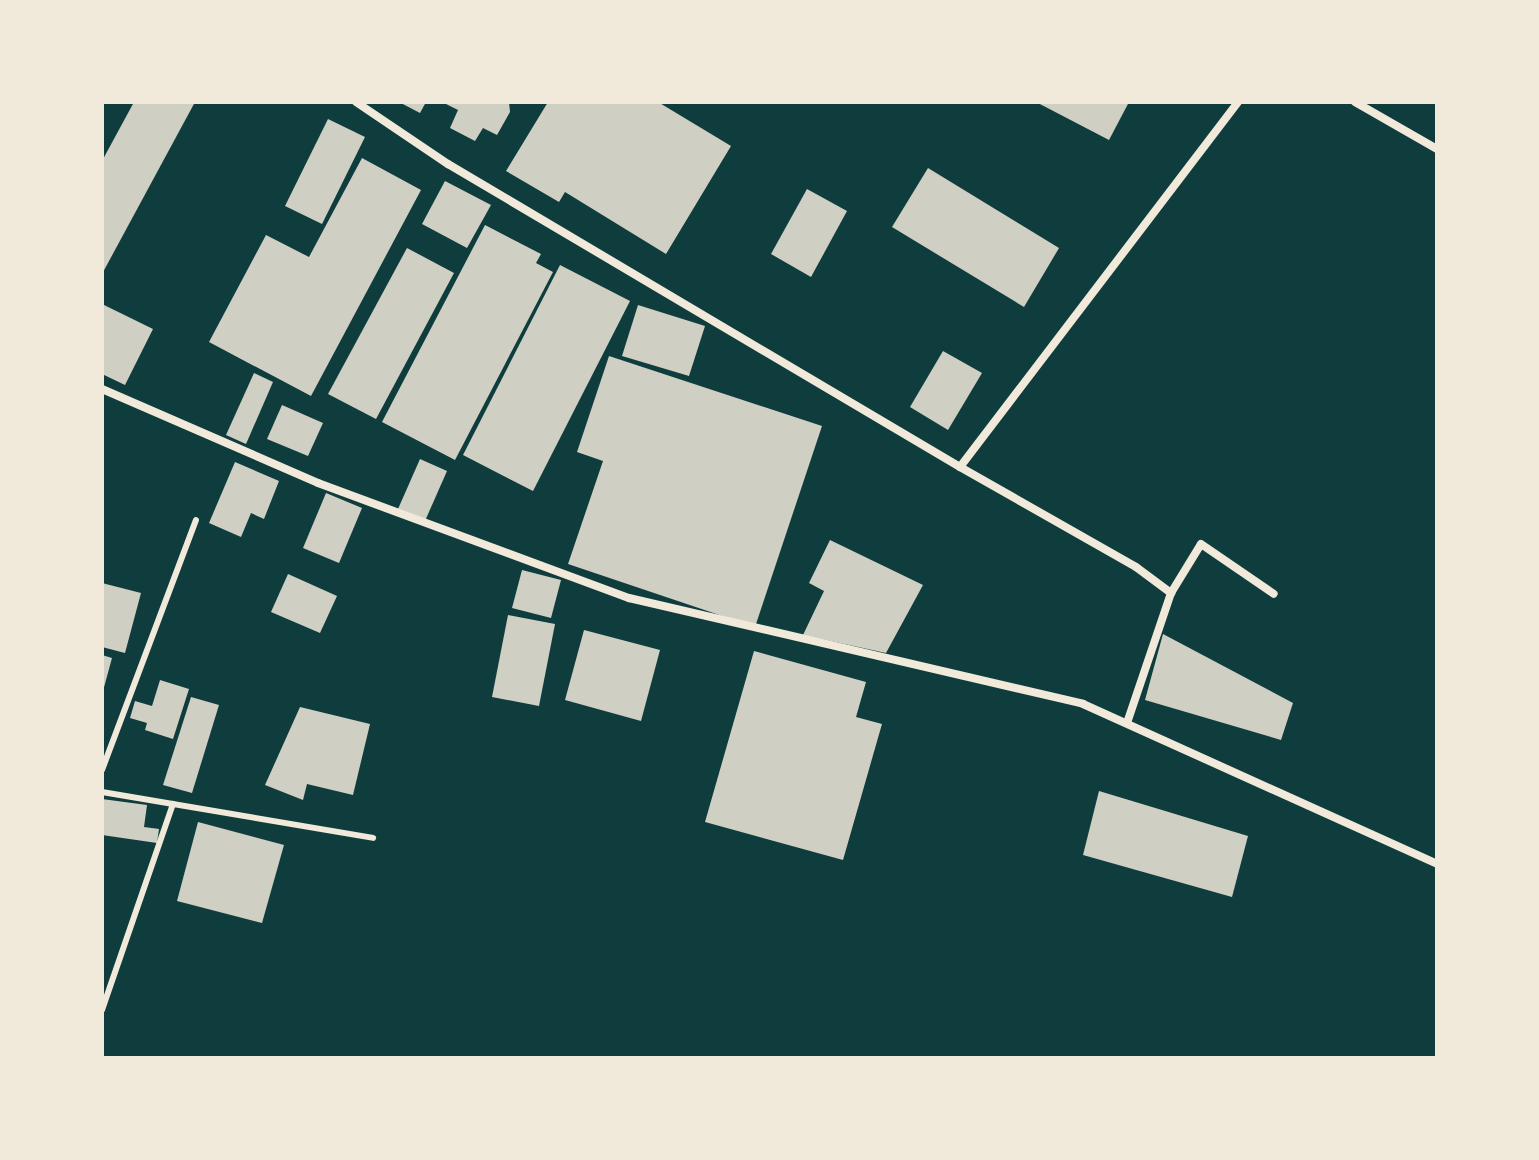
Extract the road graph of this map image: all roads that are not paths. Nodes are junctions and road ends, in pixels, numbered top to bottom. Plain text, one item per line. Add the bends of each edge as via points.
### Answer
1 (356, 102) edge
2 (1238, 102) edge
3 (1355, 102) edge
4 (1437, 149) edge
5 (102, 389) edge
6 (960, 467) junction
7 (196, 520) dead end
8 (1171, 593) junction
9 (1274, 594) dead end
10 (1127, 723) junction
11 (102, 770) edge
12 (102, 792) edge
13 (173, 804) junction
14 (373, 838) dead end
15 (1437, 864) edge
16 (102, 1010) edge

1 - 6 street via 448,164
2 - 6 street
3 - 4 street
5 - 10 street via 318,483 629,598 1059,698
6 - 8 street via 1136,567
7 - 11 lane
8 - 9 street via 1201,544
8 - 10 street
10 - 15 street
12 - 13 lane
13 - 14 lane
13 - 16 lane

